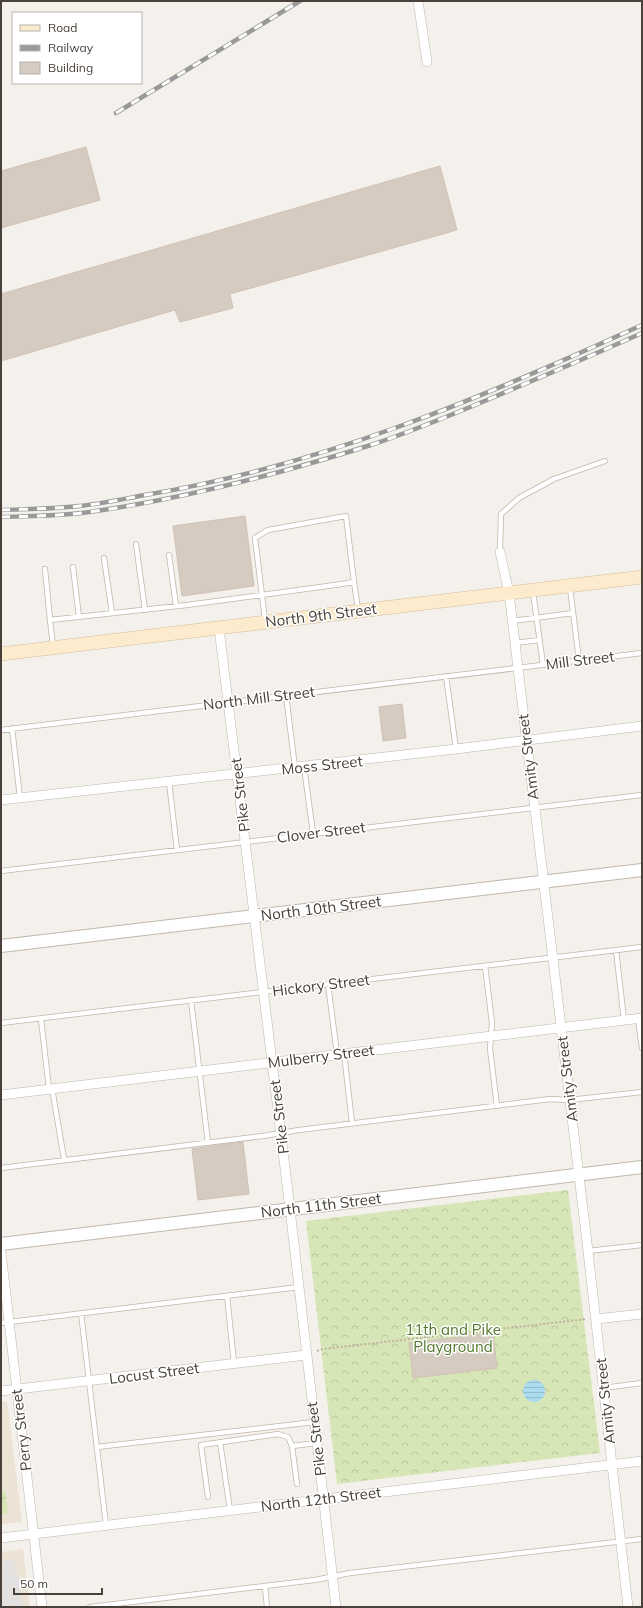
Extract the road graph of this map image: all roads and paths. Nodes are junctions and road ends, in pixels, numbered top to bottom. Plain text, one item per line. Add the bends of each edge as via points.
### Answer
1 (418, 1) edge
2 (427, 62) dead end
3 (605, 461) dead end
4 (136, 544) dead end
5 (500, 552) joint
6 (169, 555) dead end
7 (104, 558) dead end
8 (73, 566) dead end
9 (45, 569) dead end
10 (642, 577) edge
11 (354, 582) junction
12 (570, 586) junction
13 (533, 590) junction
14 (509, 593) junction
15 (262, 595) junction
16 (176, 606) junction
17 (145, 610) junction
18 (358, 611) junction
19 (112, 613) junction
20 (573, 613) junction
21 (79, 616) junction
22 (537, 618) junction
23 (50, 620) junction
24 (512, 621) junction
25 (265, 622) junction
26 (219, 628) junction
27 (540, 640) junction
28 (515, 643) junction
29 (53, 648) junction
30 (642, 653) edge
31 (1, 654) edge
32 (579, 660) junction
33 (543, 664) junction
34 (518, 667) junction
35 (446, 676) junction
36 (286, 695) junction
37 (228, 702) junction
38 (642, 726) edge
39 (12, 728) junction
40 (1, 730) edge
41 (527, 741) junction
42 (456, 750) junction
43 (299, 767) junction
44 (237, 774) junction
45 (169, 782) junction
46 (642, 795) edge
47 (20, 798) junction
48 (1, 800) edge
49 (534, 807) junction
50 (313, 833) junction
51 (245, 842) junction
52 (177, 850) junction
53 (642, 870) edge
54 (1, 871) edge
55 (543, 882) junction
56 (254, 916) junction
57 (1, 946) edge
58 (642, 947) edge
59 (616, 950) junction
60 (552, 958) junction
61 (485, 966) junction
62 (328, 984) junction
63 (264, 992) junction
64 (191, 1000) junction
65 (640, 1018) edge
66 (41, 1019) junction
67 (624, 1020) junction
68 (1, 1023) edge
69 (561, 1028) junction
70 (491, 1036) junction
71 (642, 1048) edge
72 (340, 1054) junction
73 (272, 1062) junction
74 (200, 1071) junction
75 (51, 1089) junction
76 (642, 1092) edge
77 (1, 1095) edge
78 (569, 1100) junction
79 (497, 1106) junction
80 (352, 1123) junction
81 (280, 1133) junction
82 (208, 1143) junction
83 (64, 1159) junction
84 (642, 1167) edge
85 (1, 1168) edge
86 (578, 1174) junction
87 (290, 1208) junction
88 (1, 1244) edge
89 (642, 1245) edge
90 (588, 1251) junction
91 (1, 1252) edge
92 (299, 1287) junction
93 (227, 1296) junction
94 (81, 1313) junction
95 (642, 1314) edge
96 (596, 1319) junction
97 (5, 1323) edge
98 (306, 1355) junction
99 (234, 1363) junction
100 (90, 1380) junction
101 (642, 1383) edge
102 (603, 1388) junction
103 (16, 1389) junction
104 (1, 1391) edge
105 (314, 1422) junction
106 (220, 1442) junction
107 (317, 1443) junction
108 (292, 1446) junction
109 (97, 1448) junction
110 (642, 1461) edge
111 (612, 1465) junction
112 (297, 1484) dead end
113 (208, 1497) dead end
114 (323, 1499) junction
115 (230, 1510) junction
116 (106, 1525) junction
117 (34, 1534) junction
118 (1, 1538) edge
119 (642, 1539) edge
120 (621, 1541) junction
121 (332, 1577) junction
122 (265, 1586) junction
123 (116, 1605) edge
124 (42, 1607) edge
125 (90, 1607) edge
126 (268, 1607) edge
127 (336, 1607) edge
128 (628, 1607) edge

1 - 2 street
3 - 5 lane via 554,478 519,498 501,514
4 - 17 lane
5 - 14 street, Amity Street
6 - 16 lane
7 - 19 lane
8 - 21 lane
9 - 23 lane
10 - 12 main road, North 9th Street
11 - 15 lane
11 - 15 lane via 346,516 268,530 255,538
11 - 18 lane
12 - 13 main road, North 9th Street
12 - 20 lane
13 - 14 main road, North 9th Street
13 - 22 lane
14 - 18 main road, North 9th Street
14 - 24 street, Amity Street
15 - 16 lane
15 - 25 lane
16 - 17 lane
17 - 19 lane
18 - 25 main road, North 9th Street
19 - 21 lane
20 - 22 lane
20 - 32 lane
21 - 23 lane
22 - 24 lane
22 - 27 lane
23 - 29 lane
24 - 28 street, Amity Street
25 - 26 main road, North 9th Street
26 - 29 main road, North 9th Street
26 - 37 street, Pike Street
27 - 28 lane
27 - 33 lane
28 - 34 street, Amity Street
29 - 31 main road, North 9th Street
30 - 32 lane, Mill Street
32 - 33 lane, Mill Street
33 - 34 lane, Mill Street
34 - 35 lane, North Mill Street
34 - 41 street, Amity Street
35 - 36 lane, North Mill Street
35 - 42 lane
36 - 37 lane, North Mill Street
36 - 43 lane
37 - 39 lane, North Mill Street
37 - 44 street, Pike Street
38 - 41 street, Moss Street
39 - 40 lane, North Mill Street
39 - 47 lane
41 - 42 street, Moss Street
41 - 49 street, Amity Street
42 - 43 street, Moss Street
43 - 44 street, Moss Street
43 - 50 lane
44 - 45 street, Moss Street
44 - 51 street, Pike Street
45 - 47 street, Moss Street
45 - 52 lane
46 - 49 lane, Clover Street
47 - 48 street, Moss Street
49 - 50 lane, Clover Street
49 - 55 street, Amity Street
50 - 51 lane, Clover Street
51 - 52 lane, Clover Street
51 - 56 street, Pike Street
52 - 54 lane, Clover Street
53 - 55 street, North 10th Street
55 - 56 street, North 10th Street
55 - 60 street, Amity Street
56 - 57 street, North 10th Street
56 - 63 street, Pike Street
58 - 59 lane, Hickory Street
59 - 60 lane, Hickory Street
59 - 67 lane
60 - 61 lane, Hickory Street
60 - 69 street, Amity Street
61 - 62 lane, Hickory Street
61 - 70 lane via 492,1023
62 - 63 lane, Hickory Street
62 - 72 lane
63 - 64 lane, Hickory Street
63 - 73 street, Pike Street
64 - 66 lane, Hickory Street
64 - 74 lane
65 - 67 street, Mulberry Street
65 - 71 lane
66 - 68 lane, Hickory Street
66 - 75 lane
67 - 69 street, Mulberry Street
69 - 70 street, Mulberry Street
69 - 78 street, Amity Street
70 - 72 street, Mulberry Street
70 - 79 lane via 490,1049
72 - 73 street, Mulberry Street
72 - 80 lane
73 - 74 street, Mulberry Street
73 - 81 street, Pike Street
74 - 75 street, Mulberry Street
74 - 82 lane
75 - 77 street, Mulberry Street
75 - 83 lane
76 - 78 lane
78 - 79 lane
78 - 86 street, Amity Street
79 - 80 lane
80 - 81 lane
81 - 82 lane
81 - 87 street, Pike Street
82 - 83 lane
83 - 85 lane
84 - 86 street, North 11th Street
86 - 87 street, North 11th Street
86 - 90 street, Amity Street
87 - 88 street, North 11th Street
87 - 92 street, Pike Street
89 - 90 lane
90 - 96 street, Amity Street
91 - 97 street, Perry Street
92 - 93 lane
92 - 98 street, Pike Street
93 - 94 lane
93 - 99 lane
94 - 97 lane
94 - 100 lane
95 - 96 street
96 - 98 path via 323,1349
96 - 102 street, Amity Street
97 - 103 street, Perry Street
98 - 99 street, Locust Street
98 - 105 street, Pike Street
99 - 100 street, Locust Street
100 - 103 street, Locust Street
100 - 109 lane
101 - 102 lane
102 - 111 street, Amity Street
103 - 104 street, Locust Street
103 - 117 street, Perry Street
105 - 107 street, Pike Street
105 - 109 lane
106 - 108 lane via 278,1434 288,1437
106 - 113 lane via 201,1445
106 - 115 lane
107 - 108 lane
107 - 114 street, Pike Street
108 - 112 lane
109 - 116 lane
110 - 111 street, North 12th Street
111 - 114 street, North 12th Street
111 - 120 street, Amity Street
114 - 115 street, North 12th Street
114 - 121 street, Pike Street
115 - 116 street, North 12th Street
116 - 117 street, North 12th Street
117 - 118 street, North 12th Street
117 - 124 street, Perry Street
119 - 120 lane
120 - 121 lane
120 - 128 street, Amity Street
121 - 122 lane
121 - 127 street, Pike Street
122 - 123 lane
122 - 126 lane
123 - 125 lane

